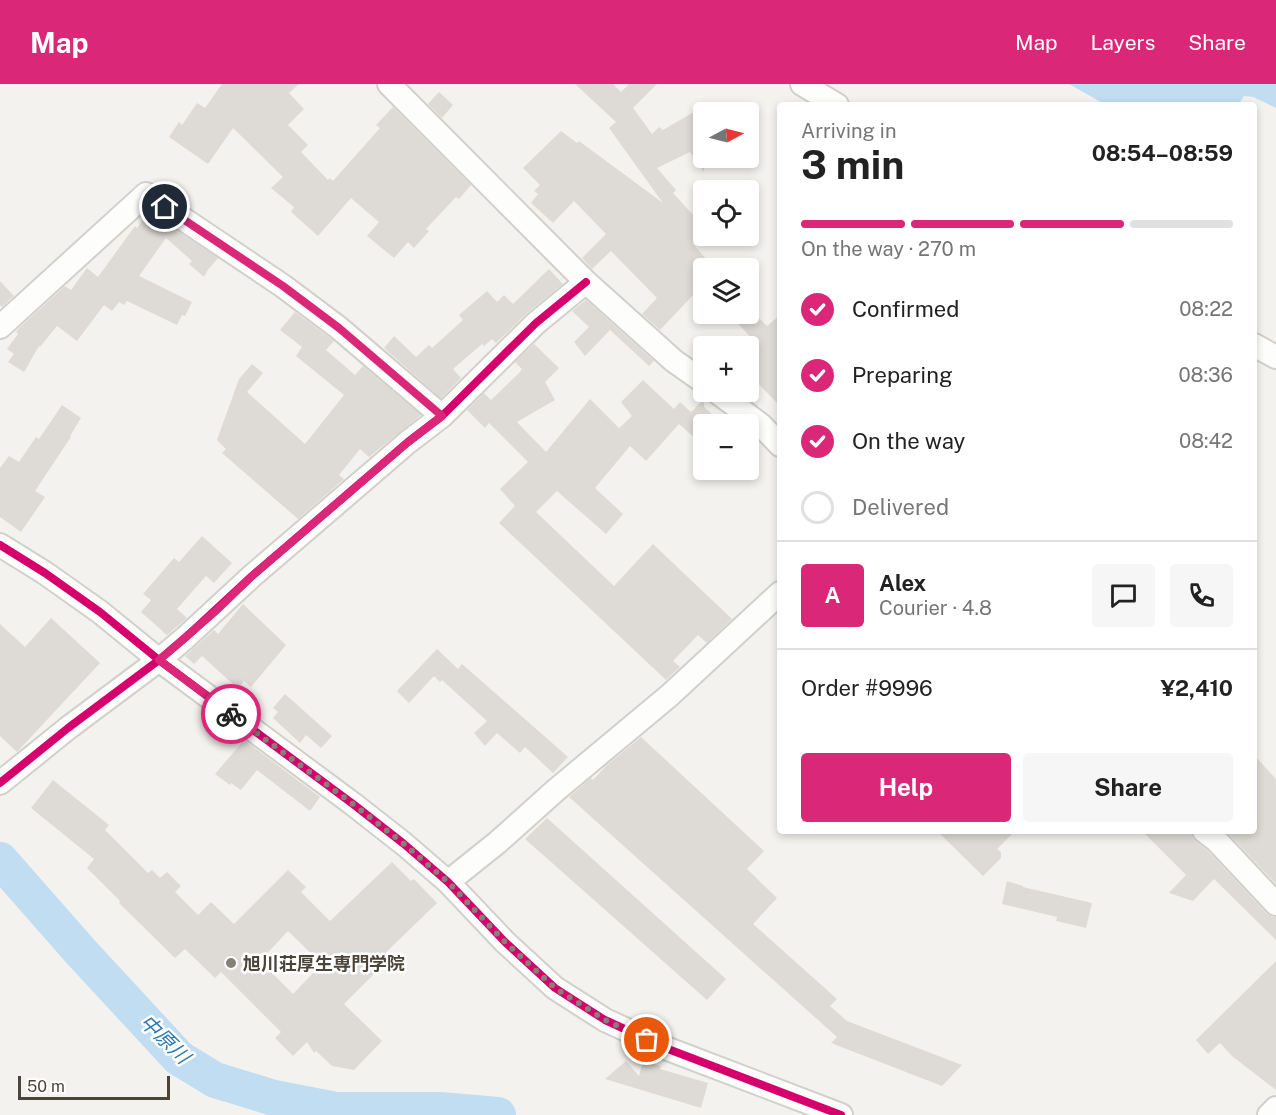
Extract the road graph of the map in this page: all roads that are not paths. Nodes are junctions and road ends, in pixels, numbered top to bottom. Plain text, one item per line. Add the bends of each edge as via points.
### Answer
1 (389, 84) edge
2 (802, 84) edge
3 (832, 102) edge
4 (586, 282) junction
5 (0, 327) edge
6 (1257, 347) edge
7 (1276, 357) edge
8 (693, 374) edge
9 (730, 402) edge
10 (442, 416) junction
11 (777, 442) edge
12 (0, 545) edge
13 (777, 596) edge
14 (159, 660) junction
15 (0, 783) edge
16 (1208, 834) edge
17 (448, 882) junction
18 (1276, 904) edge
19 (1276, 1108) edge
20 (841, 1115) edge
21 (1269, 1115) edge

1 - 4 street
2 - 3 street
4 - 8 street
4 - 10 street via 536,323
5 - 10 street via 146,194 339,328
6 - 7 street
9 - 11 street
10 - 14 street
12 - 14 street via 100,612
13 - 17 street via 670,695
14 - 15 street
14 - 17 street via 353,804
16 - 18 street
17 - 20 street via 555,988 605,1020 668,1049
19 - 21 street

